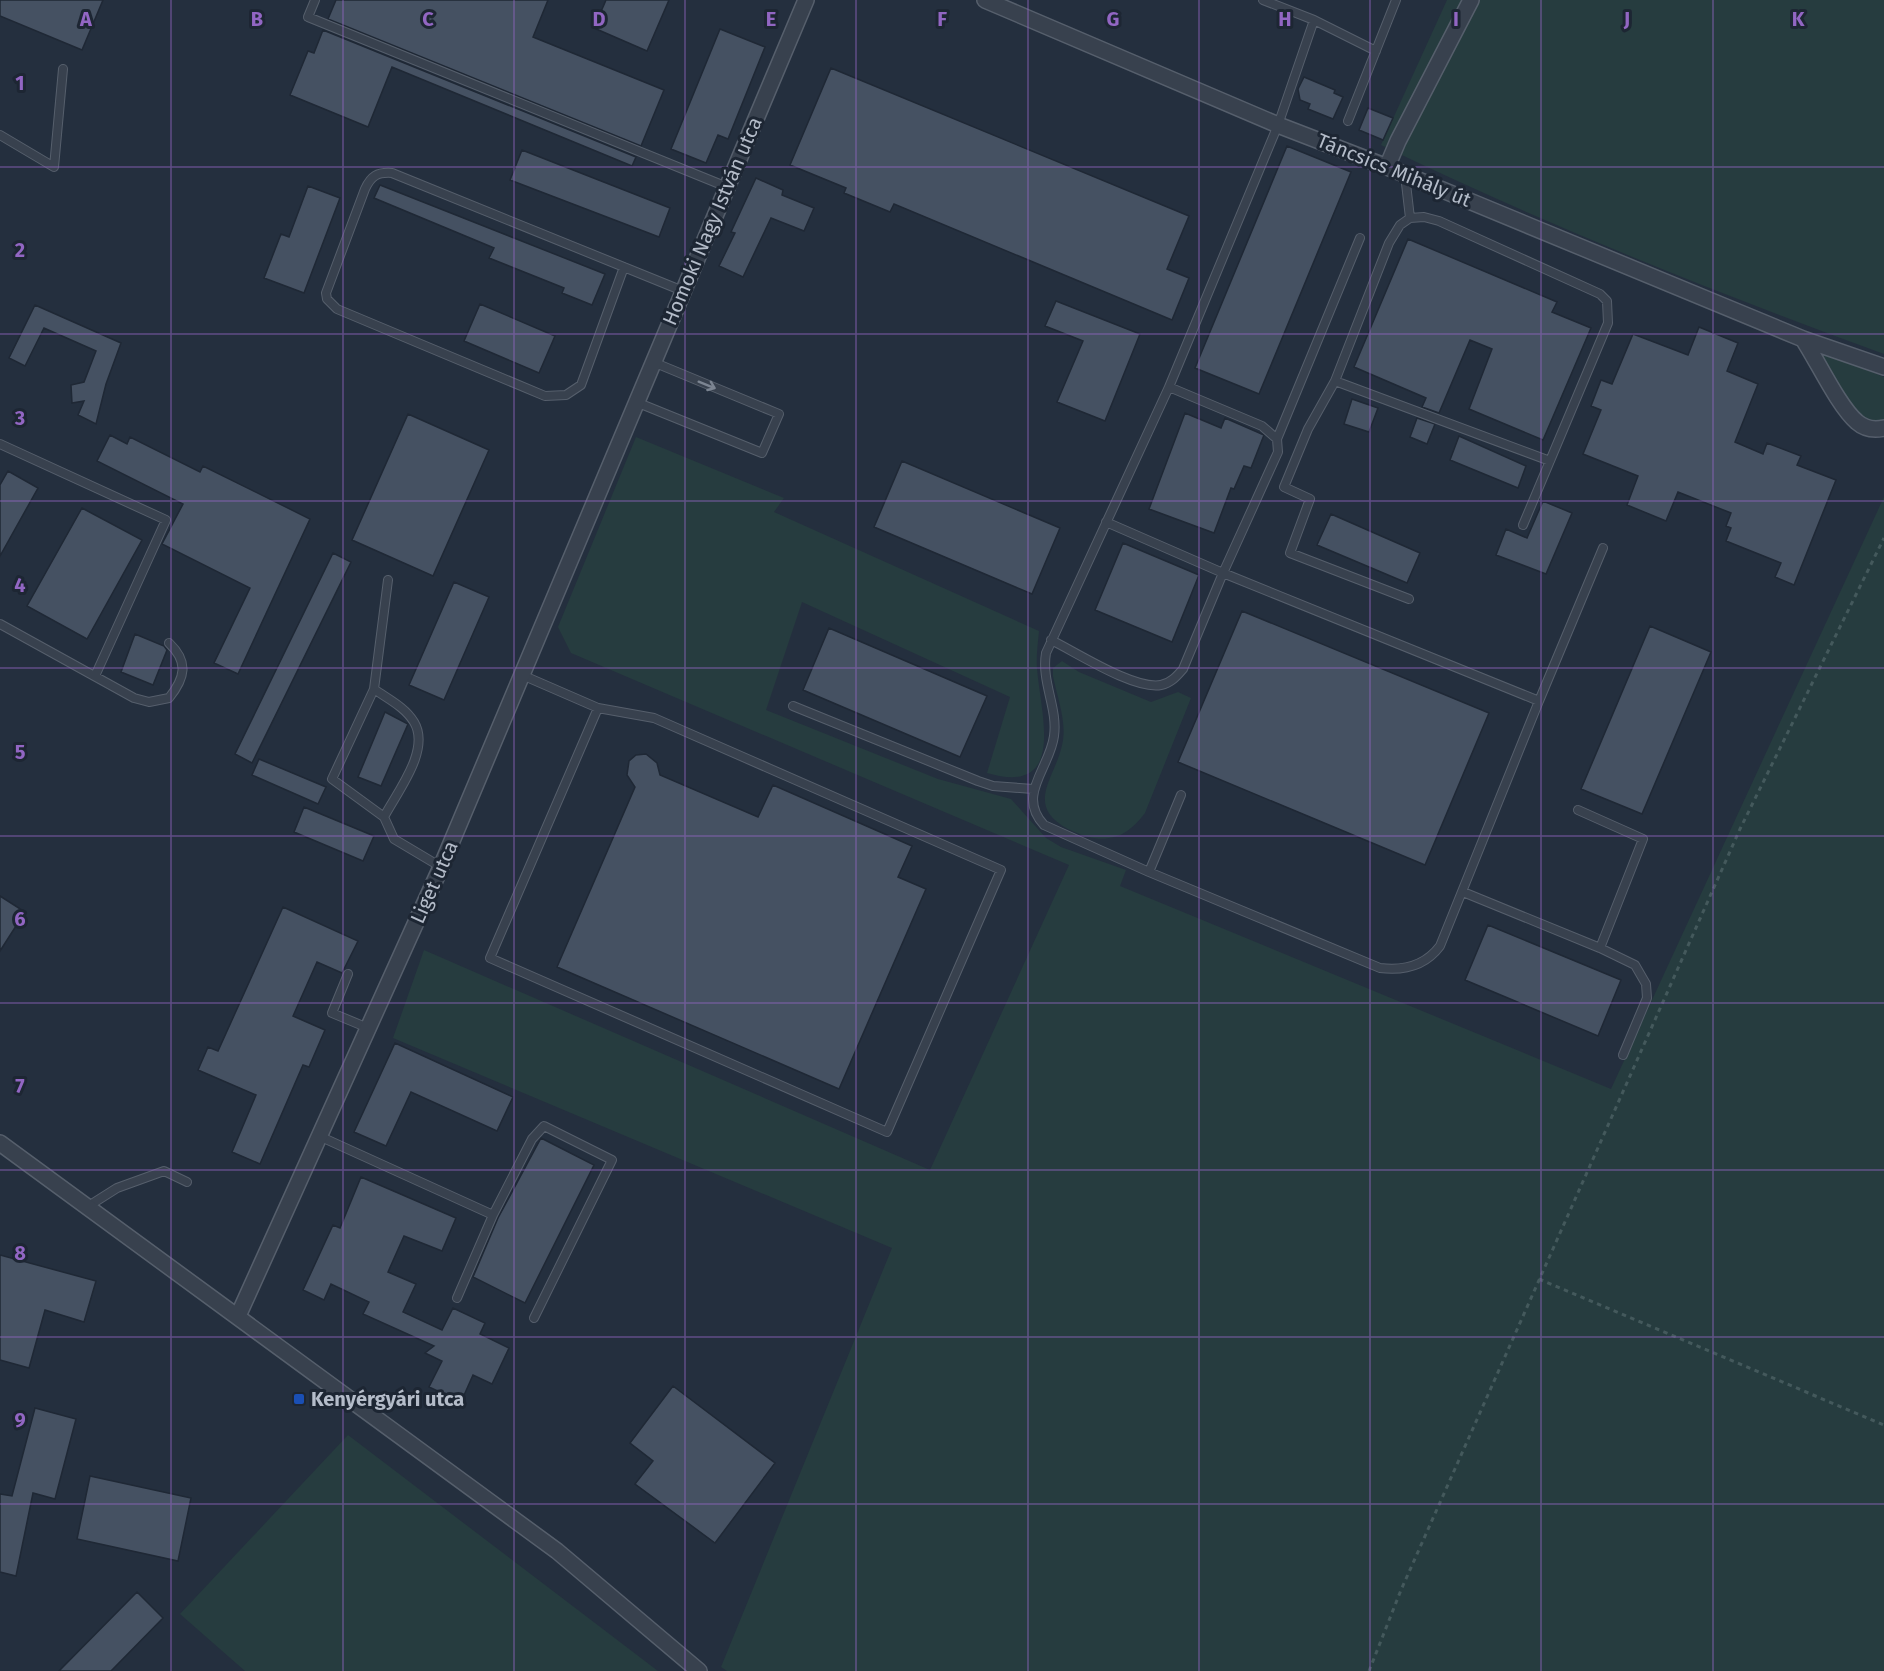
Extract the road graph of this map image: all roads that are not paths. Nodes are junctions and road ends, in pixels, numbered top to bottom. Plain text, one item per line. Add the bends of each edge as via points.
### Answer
1 (315, 0) edge
2 (806, 0) edge
3 (985, 0) edge
4 (1263, 0) edge
5 (1396, 0) edge
6 (1471, 0) edge
7 (1314, 20) junction
8 (1376, 51) junction
9 (63, 69) dead end
10 (1348, 121) dead end
11 (1278, 125) junction
12 (0, 135) edge
13 (1387, 166) junction
14 (1405, 174) junction
15 (727, 187) junction
16 (1410, 218) junction
17 (1360, 238) dead end
18 (624, 267) junction
19 (683, 291) junction
20 (1803, 339) junction
21 (653, 362) junction
22 (1884, 367) edge
23 (1335, 381) junction
24 (1169, 387) junction
25 (636, 402) junction
26 (1884, 428) edge
27 (1277, 439) junction
28 (619, 442) joint
29 (0, 444) edge
30 (1550, 461) junction
31 (1106, 522) junction
32 (1523, 525) dead end
33 (1603, 548) dead end
34 (1223, 573) junction
35 (388, 580) dead end
36 (1410, 599) dead end
37 (0, 624) edge
38 (1051, 640) junction
39 (168, 643) dead end
40 (522, 675) junction
41 (95, 676) junction
42 (374, 689) junction
43 (1539, 701) junction
44 (793, 706) dead end
45 (598, 708) junction
46 (1034, 789) junction
47 (1181, 795) dead end
48 (1578, 810) dead end
49 (384, 817) junction
50 (441, 867) junction
51 (1149, 873) junction
52 (1462, 892) junction
53 (1600, 948) junction
54 (348, 974) dead end
55 (368, 1028) junction
56 (1623, 1055) dead end
57 (319, 1136) junction
58 (0, 1143) edge
59 (187, 1182) dead end
60 (87, 1208) junction
61 (493, 1215) junction
62 (457, 1298) dead end
63 (238, 1316) junction
64 (534, 1318) dead end
65 (699, 1671) edge

1 - 15 lane via 308,17
2 - 15 street, Homoki Nagy István utca
3 - 11 street, Táncsics Mihály út
4 - 7 lane
5 - 8 lane
6 - 13 street
7 - 8 lane
7 - 11 lane
8 - 10 lane
9 - 12 lane via 54,167
11 - 13 street, Táncsics Mihály út
11 - 24 lane
13 - 14 street, Táncsics Mihály út
14 - 16 lane
14 - 20 street, Táncsics Mihály út
15 - 19 street, Homoki Nagy István utca
16 - 23 lane via 1400,225 1389,243
16 - 30 lane via 1439,221 1600,294 1607,301 1608,323
17 - 27 lane
18 - 18 lane via 581,385 558,397 545,396 337,309 326,293 365,189 375,174 382,172 392,172
18 - 19 lane
19 - 21 street, Homoki Nagy István utca
20 - 22 street, Táncsics Mihály út
20 - 26 street via 1857,422 1867,428
21 - 25 street, Homoki Nagy István utca
21 -> 25 lane via 778,414 762,453
23 - 30 lane
23 - 36 lane via 1308,429 1284,487 1310,499 1290,553
24 - 27 lane via 1262,426
24 - 31 lane
25 - 28 street, Homoki Nagy István utca
27 - 34 lane via 1278,452
28 - 40 street, Liget utca
29 - 41 lane via 166,520
30 - 32 lane
31 - 34 lane
31 - 38 lane
33 - 43 lane
34 - 38 lane via 1183,669 1161,685 1132,680
34 - 43 lane
35 - 42 lane
37 - 41 lane
38 - 46 lane via 1043,669 1055,734
39 - 41 lane via 177,651 184,669 169,698 149,702 134,698
40 - 45 lane
40 - 50 street, Liget utca
42 - 49 lane via 404,710 419,733 414,761
42 - 49 lane via 332,779
43 - 52 lane
44 - 46 lane via 978,781
45 - 45 lane via 654,718 1001,870 887,1132 490,958
46 - 51 lane via 1033,809 1044,825
47 - 51 lane
48 - 53 lane via 1643,839
49 - 50 lane via 394,838
50 - 55 street, Liget utca
51 - 52 lane via 1380,968 1394,969 1422,963 1432,956
52 - 53 lane
53 - 56 lane via 1635,965 1646,984 1647,998
54 - 55 lane via 332,1013
55 - 57 street, Liget utca
57 - 61 lane
57 - 63 street, Liget utca
58 - 60 street
59 - 60 lane via 164,1171 117,1188
60 - 63 street
61 - 62 lane
61 - 64 lane via 532,1140 544,1126 612,1160
63 - 65 street via 557,1551

